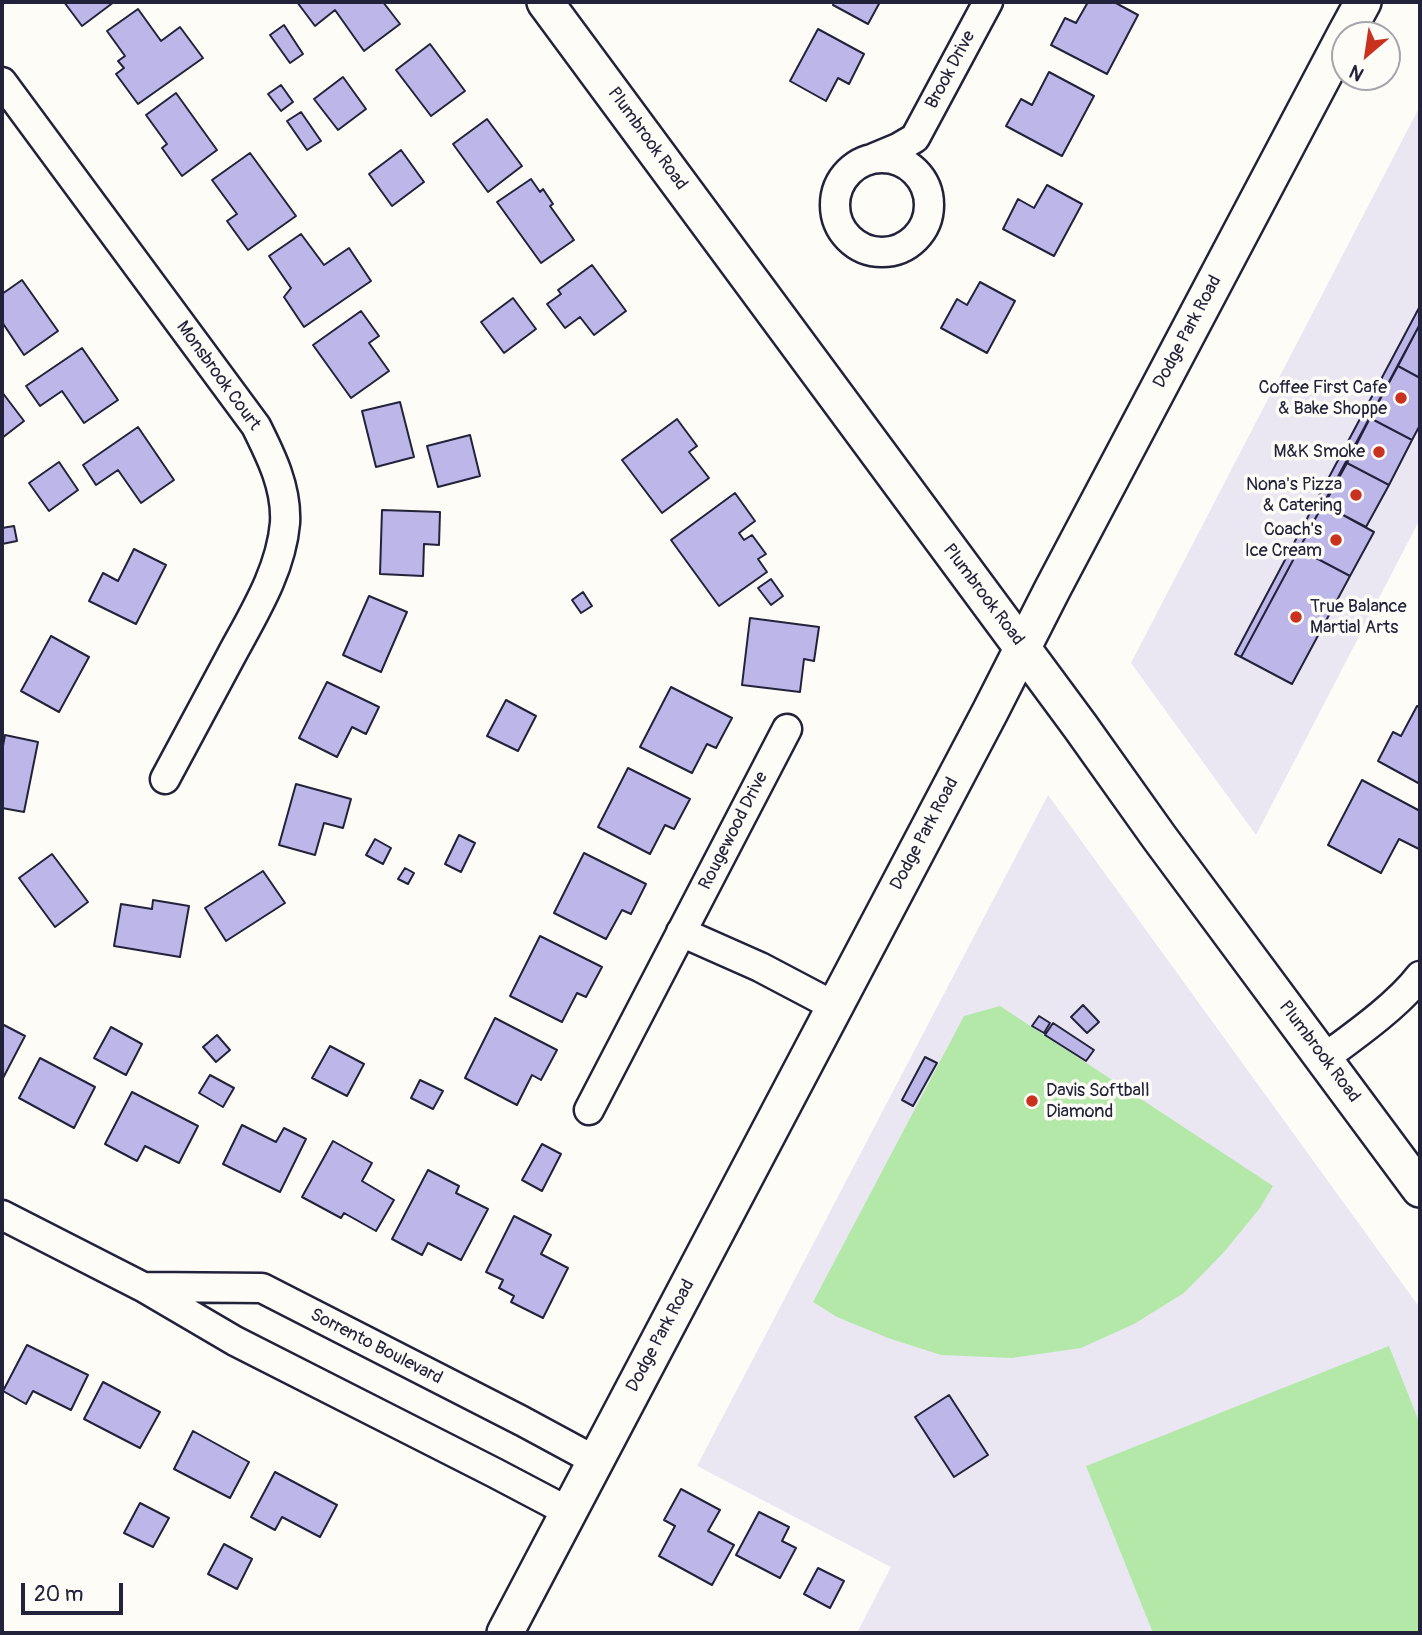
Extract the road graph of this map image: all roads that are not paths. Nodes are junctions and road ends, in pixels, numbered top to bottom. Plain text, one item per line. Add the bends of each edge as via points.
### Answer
1 (545, 2) edge
2 (988, 2) edge
3 (1363, 2) edge
4 (1353, 21) edge
5 (1331, 62) edge
6 (2, 82) edge
7 (915, 138) junction
8 (871, 159) junction
9 (924, 183) junction
10 (1022, 648) junction
11 (787, 729) dead end
12 (165, 779) dead end
13 (681, 932) junction
14 (1420, 976) edge
15 (834, 1006) junction
16 (1323, 1059) junction
17 (589, 1110) dead end
18 (1420, 1189) edge
19 (2, 1215) edge
20 (143, 1287) junction
21 (596, 1461) junction
22 (569, 1512) junction
23 (505, 1633) edge

1 - 10 street, Plumbrook Road
2 - 7 street, Brook Drive
3 - 4 street, Dodge Park Road
5 - 10 street, Dodge Park Road
6 - 12 street, Monsbrook Court via 256,426 282,490 285,522 264,594
7 - 8 street
7 - 9 street
8 - 9 street via 902,162
8 - 9 street via 856,165 837,190 837,221 857,246 887,253 915,240 929,214
10 - 15 street, Dodge Park Road
10 - 16 street, Plumbrook Road
11 - 13 street, Rougewood Drive
13 - 15 street
13 - 17 street, Rougewood Drive
14 - 16 street via 1412,988
15 - 21 street, Dodge Park Road
16 - 18 street, Plumbrook Road
19 - 20 street, Sorrento Boulevard
20 - 21 street, Sorrento Boulevard via 262,1288
20 - 22 street, Sorrento Boulevard via 235,1341
21 - 22 street, Dodge Park Road
22 - 23 street, Dodge Park Road

